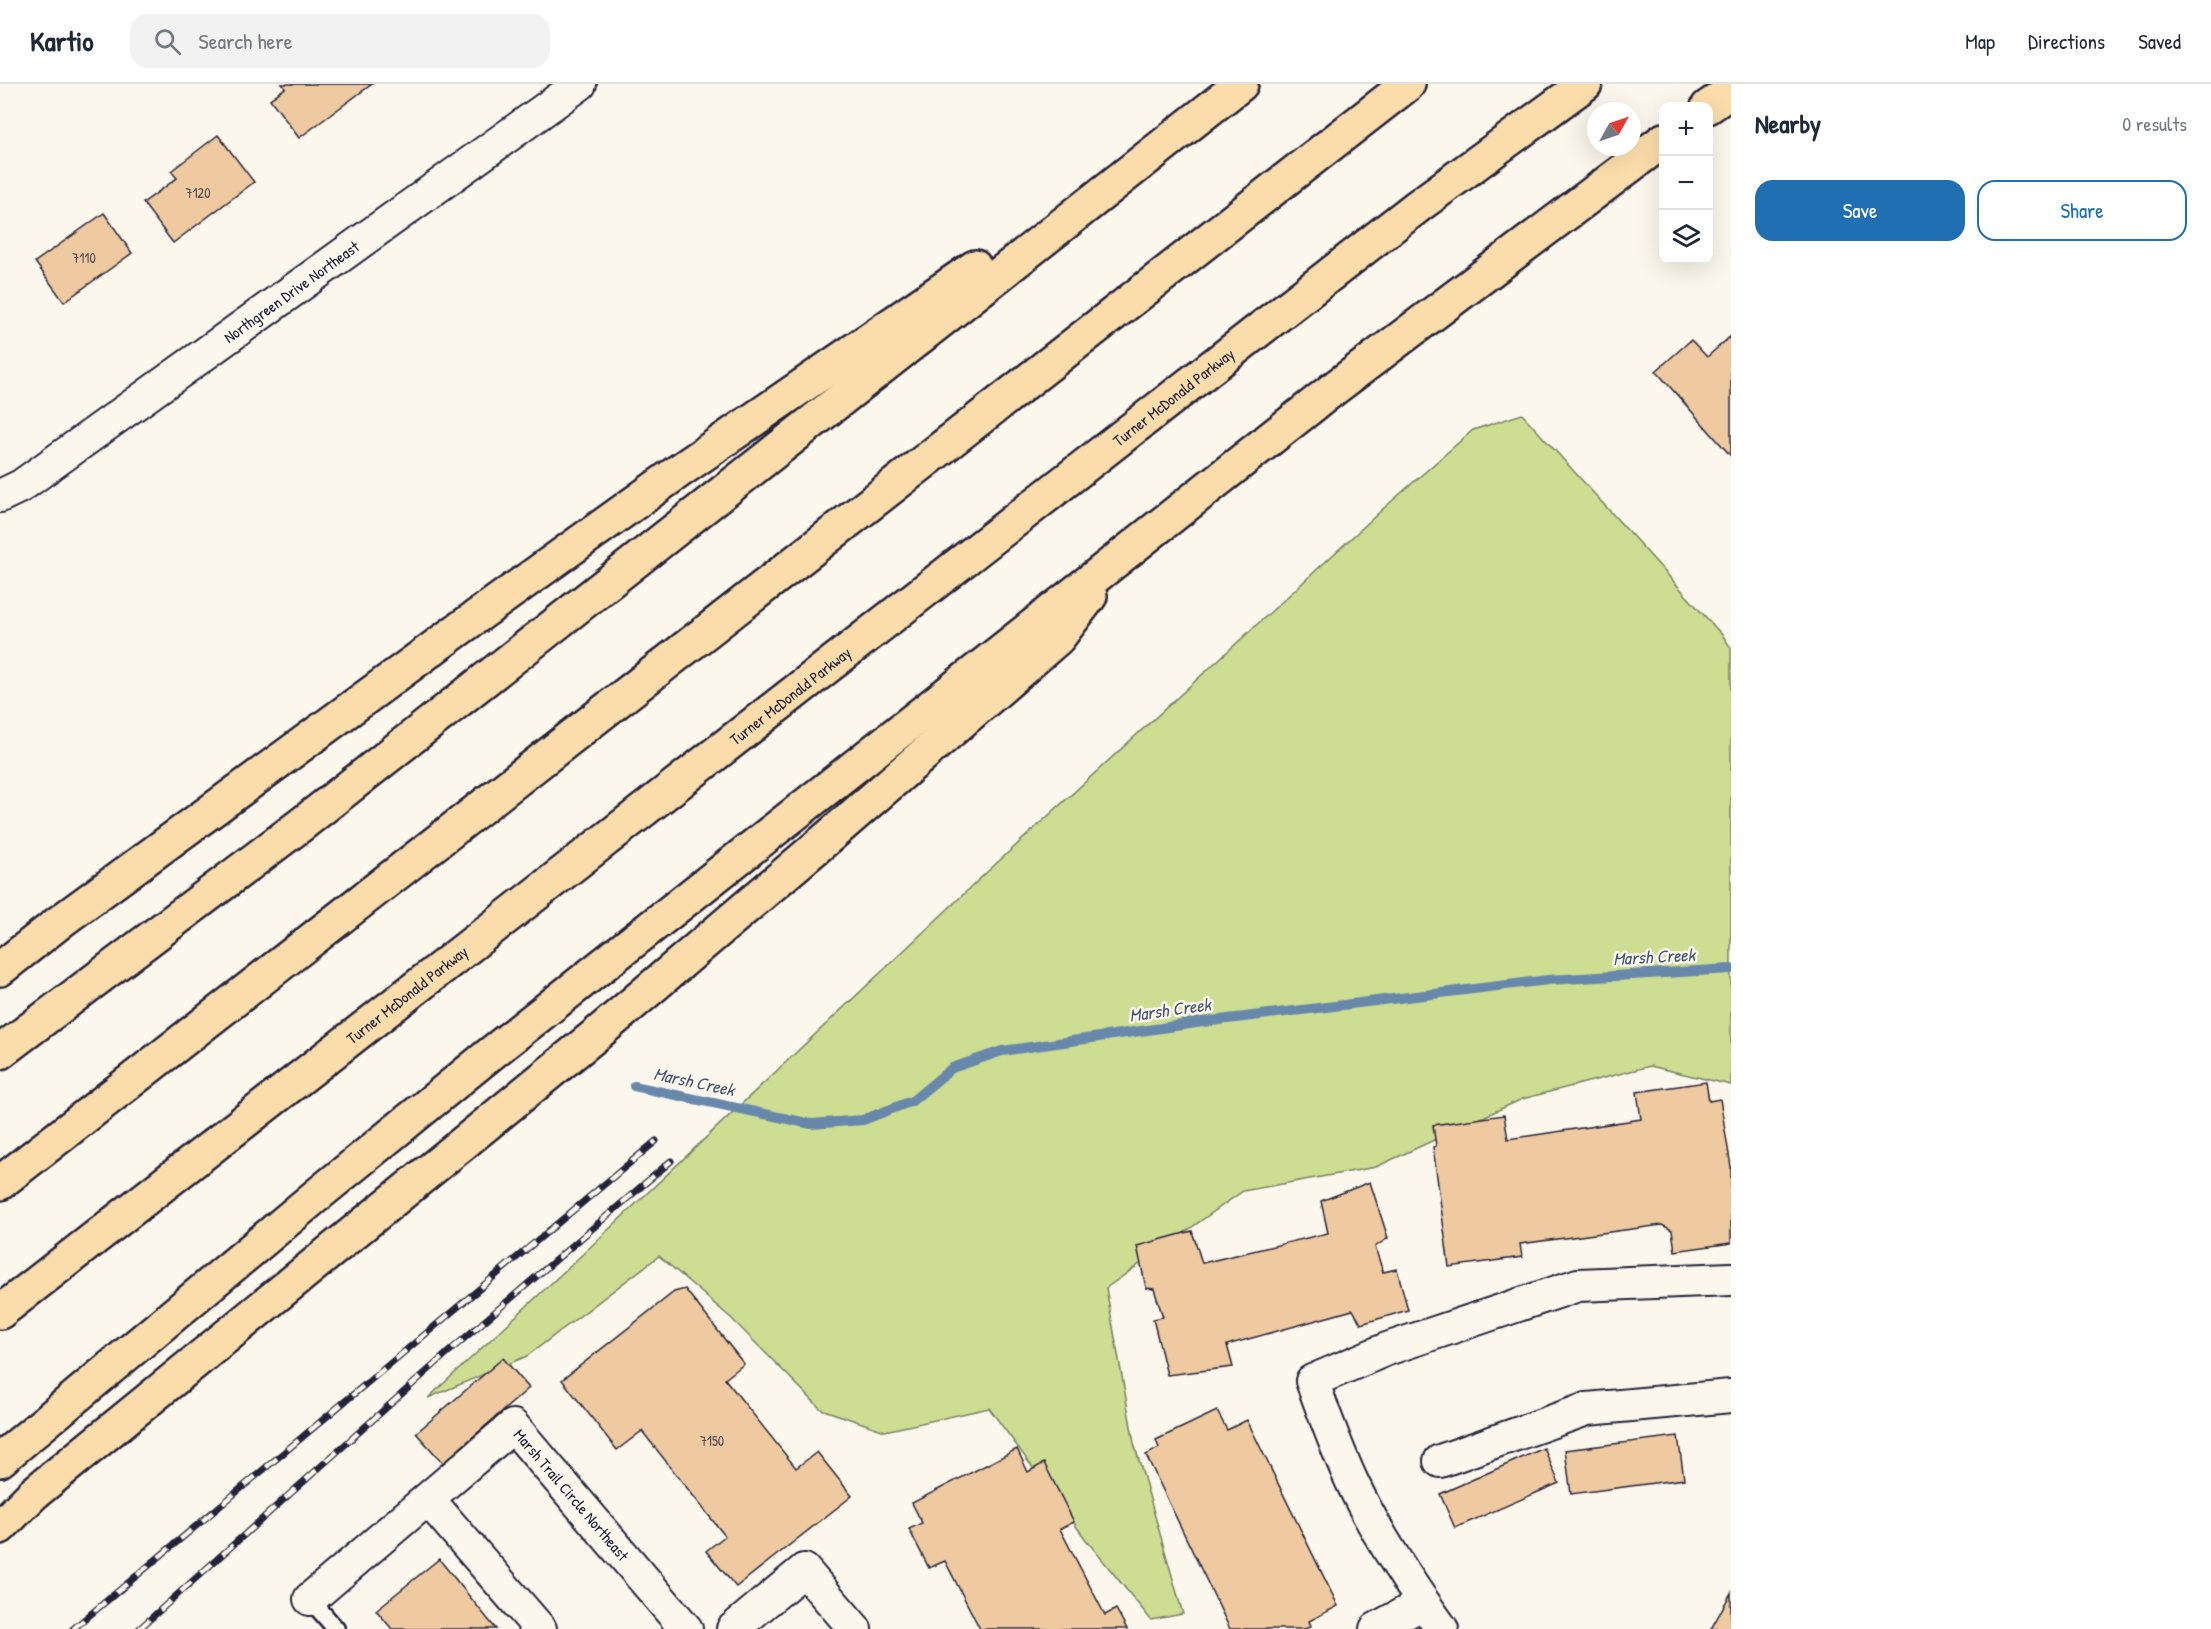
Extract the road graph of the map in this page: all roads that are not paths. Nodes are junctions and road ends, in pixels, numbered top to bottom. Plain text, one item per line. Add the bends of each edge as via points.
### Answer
1 (580, 84) edge
2 (1241, 84) edge
3 (1408, 84) edge
4 (1585, 84) edge
5 (1731, 91) edge
6 (1713, 104) edge
7 (1659, 144) edge
8 (1141, 162) junction
9 (0, 496) edge
10 (1115, 561) junction
11 (0, 969) edge
12 (0, 1053) edge
13 (0, 1183) edge
14 (1731, 1279) edge
15 (0, 1312) edge
16 (1731, 1396) edge
17 (0, 1460) edge
18 (1440, 1461) dead end
19 (428, 1499) junction
20 (0, 1527) edge
21 (310, 1599) joint
22 (1423, 1603) junction
23 (336, 1629) edge
24 (540, 1629) edge
25 (686, 1629) edge
26 (733, 1629) edge
27 (855, 1629) edge
28 (1376, 1629) edge
29 (1442, 1629) edge

1 - 9 street, Northgreen Drive Northeast via 31,479
2 - 8 highway
3 - 13 highway
4 - 15 highway, Turner McDonald Parkway via 1418,206
5 - 6 highway
7 - 10 highway via 1341,383
8 - 11 highway via 1017,237 679,471
8 - 12 highway via 367,773
10 - 17 highway via 471,1070
10 - 20 highway via 1058,638 840,827 597,1034 33,1494
14 - 22 street via 1578,1285 1386,1349 1312,1381 1353,1485
16 - 18 street via 1587,1409
19 - 21 street, Marsh Trail Circle Northeast
19 - 24 street
19 - 25 street, Marsh Trail Circle Northeast via 513,1426
21 - 23 lane
22 - 28 street
22 - 29 street
26 - 27 street via 804,1570

